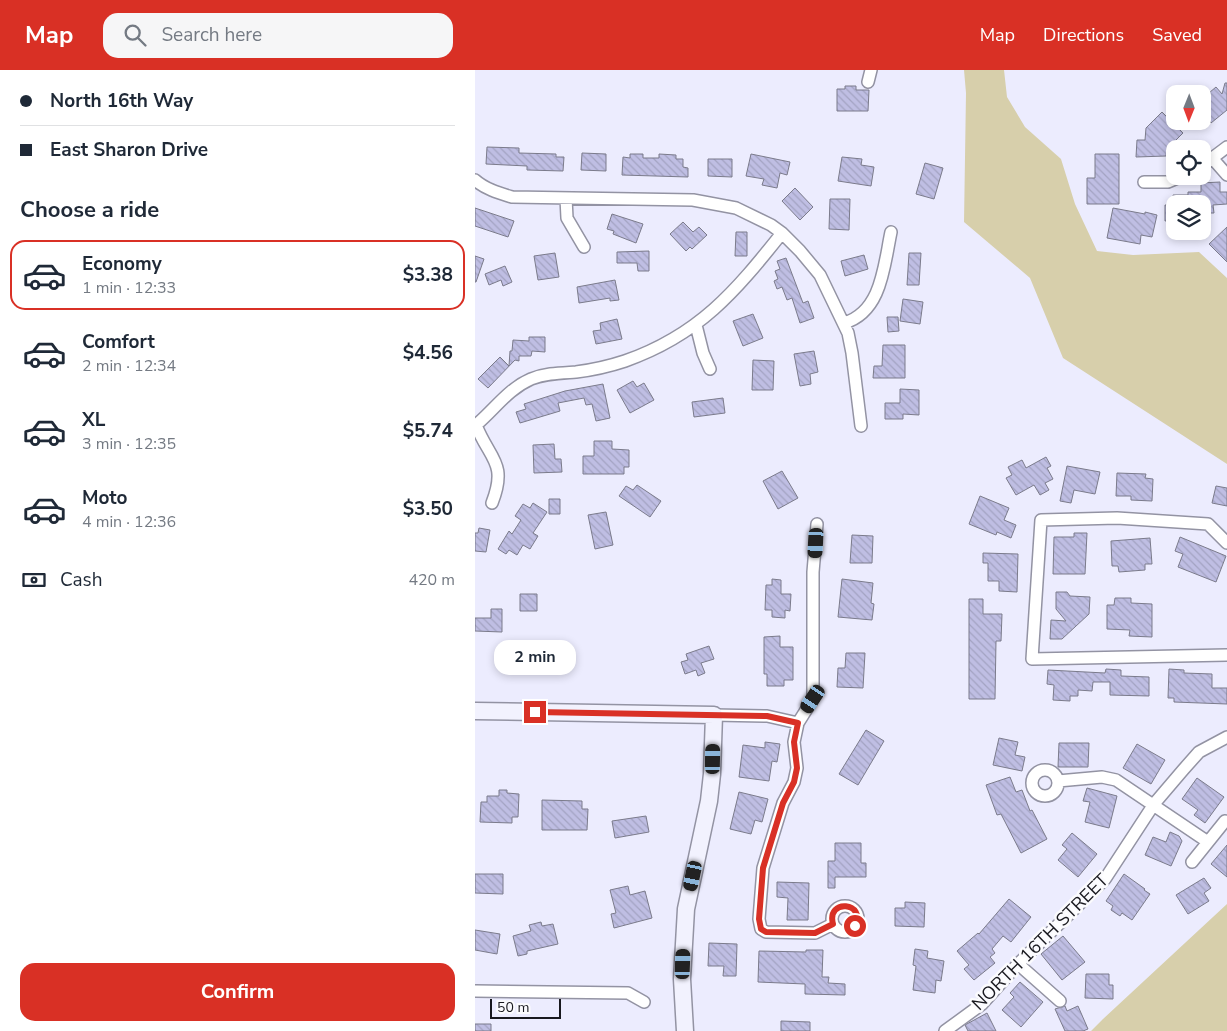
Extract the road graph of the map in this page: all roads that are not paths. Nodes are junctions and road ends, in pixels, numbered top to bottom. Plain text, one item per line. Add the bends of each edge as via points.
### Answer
1 (871, 70) edge
2 (868, 82) dead end
3 (1227, 146) edge
4 (1213, 159) joint
5 (1227, 175) edge
6 (475, 180) edge
7 (1144, 182) dead end
8 (1166, 182) edge
9 (566, 198) junction
10 (891, 232) dead end
11 (782, 233) junction
12 (584, 247) dead end
13 (844, 323) junction
14 (696, 325) junction
15 (710, 369) dead end
16 (476, 425) edge
17 (861, 426) dead end
18 (492, 502) dead end
19 (817, 524) dead end
20 (1227, 542) edge
21 (1227, 655) edge
22 (475, 711) edge
23 (714, 715) junction
24 (798, 723) junction
25 (1227, 737) edge
26 (1058, 781) dead end
27 (1155, 804) junction
28 (1225, 821) dead end
29 (1208, 842) junction
30 (1192, 862) dead end
31 (833, 924) dead end
32 (1018, 964) junction
33 (475, 991) edge
34 (644, 1002) dead end
35 (1060, 1002) dead end
36 (685, 1031) edge
37 (945, 1031) edge

1 - 2 street
3 - 4 street
4 - 5 street
6 - 9 street via 512,197
7 - 8 street
9 - 11 street via 718,203 736,208
9 - 12 street via 567,218
10 - 13 street via 875,296 862,315
11 - 13 street via 820,274
11 - 14 street via 735,290
13 - 17 street via 853,353
14 - 15 street
14 - 16 street via 647,352 623,361 531,379 506,394
16 - 18 street via 493,455 498,472 498,486
19 - 24 street via 813,572 813,699
20 - 21 street via 1208,524 1117,518 1041,520 1032,659
22 - 23 street
23 - 24 street via 767,716
23 - 36 street via 709,801 686,909
24 - 31 street via 794,742 797,768 763,868 759,919 761,929 766,932 815,933
25 - 27 street, NORTH 16TH STREET via 1199,752
26 - 27 street via 1102,777 1116,780
27 - 29 street
27 - 32 street, NORTH 16TH STREET via 1105,879
28 - 29 street
29 - 30 street
32 - 35 street
32 - 37 street, NORTH 16TH STREET via 982,1004
33 - 34 street via 628,993

